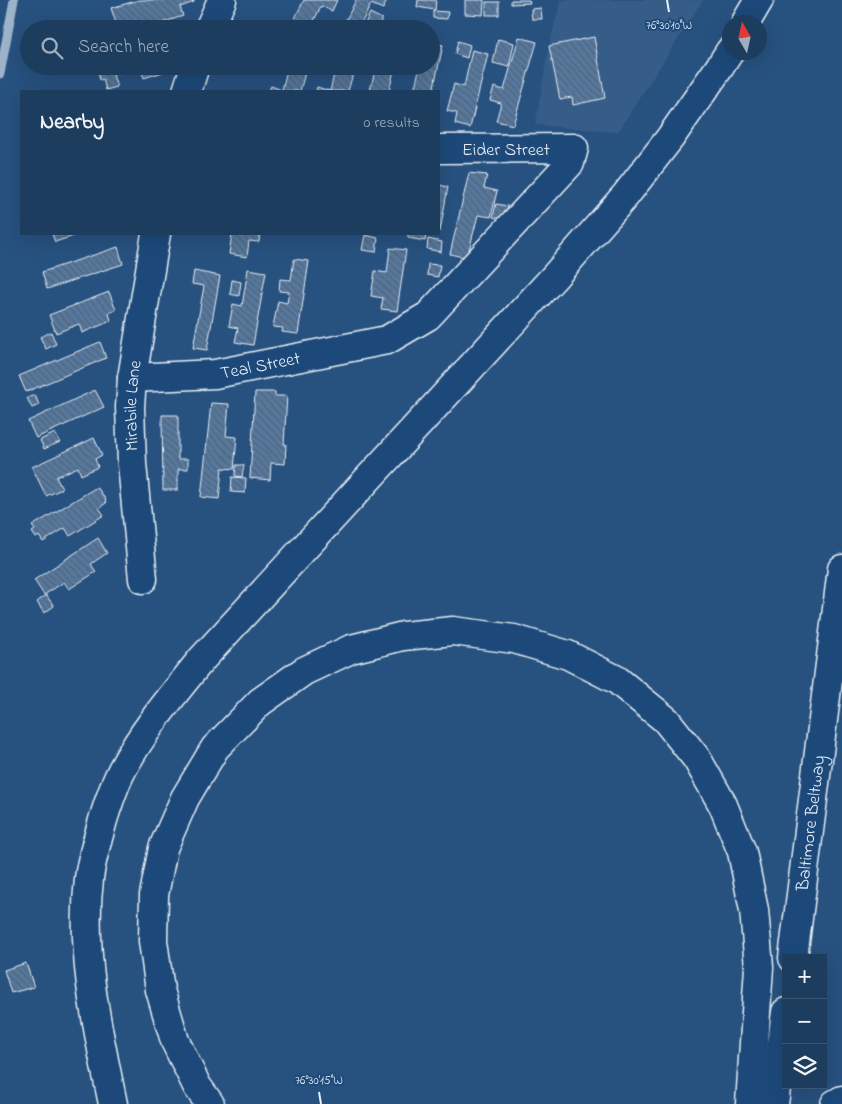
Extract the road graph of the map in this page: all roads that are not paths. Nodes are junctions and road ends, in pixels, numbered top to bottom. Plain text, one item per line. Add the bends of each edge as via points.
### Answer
1 (222, 0) edge
2 (759, 0) edge
3 (750, 15) edge
4 (213, 20) edge
5 (724, 60) edge
6 (192, 75) edge
7 (187, 90) edge
8 (574, 148) joint
9 (440, 149) edge
10 (156, 235) edge
11 (132, 378) junction
12 (842, 569) edge
13 (143, 579) dead end
14 (794, 954) edge
15 (782, 1044) edge
16 (842, 1100) edge
17 (113, 1104) edge
18 (210, 1104) edge
19 (750, 1104) edge
20 (774, 1104) edge
21 (835, 1104) edge

1 - 4 main road
2 - 3 main road
5 - 17 main road via 625,196 201,660 154,719 121,771 97,840 89,878 87,914 91,988
6 - 7 main road
8 - 9 main road, Eider Street
8 - 11 main road, Teal Street via 570,163 428,316 387,340 215,374
10 - 11 main road, Mirabile Lane
11 - 13 main road, Mirabile Lane via 132,464
12 - 14 main road, Baltimore Beltway
15 - 20 main road
16 - 21 main road
18 - 19 main road via 197,1086 175,1041 160,990 153,941 154,895 163,848 185,798 215,748 260,702 304,671 351,650 403,636 454,631 514,639 568,655 617,680 666,720 698,760 723,804 742,852 754,910 759,967

